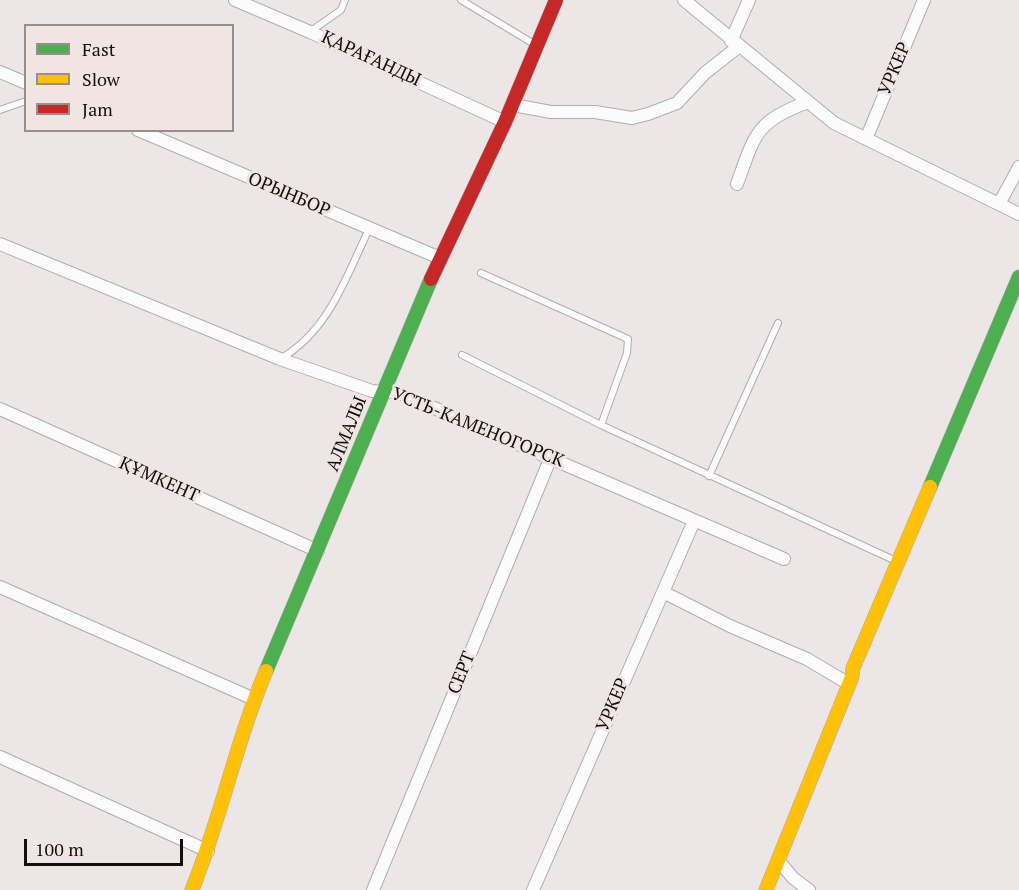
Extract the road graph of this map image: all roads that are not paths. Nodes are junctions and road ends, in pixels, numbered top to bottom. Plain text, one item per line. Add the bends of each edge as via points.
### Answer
1 (235, 0) edge
2 (345, 0) edge
3 (461, 0) edge
4 (556, 0) edge
5 (684, 0) edge
6 (749, 0) edge
7 (924, 0) edge
8 (310, 32) junction
9 (735, 44) junction
10 (537, 46) junction
11 (0, 72) edge
12 (24, 82) edge
13 (24, 102) edge
14 (808, 102) junction
15 (513, 105) junction
16 (0, 110) edge
17 (506, 122) junction
18 (143, 132) edge
19 (866, 139) junction
20 (1019, 167) edge
21 (737, 184) dead end
22 (999, 204) junction
23 (1019, 214) edge
24 (369, 229) junction
25 (0, 244) edge
26 (440, 258) junction
27 (481, 273) dead end
28 (1019, 277) edge
29 (1019, 306) edge
30 (1007, 320) junction
31 (778, 323) dead end
32 (462, 355) dead end
33 (280, 359) junction
34 (383, 391) junction
35 (0, 409) edge
36 (601, 425) junction
37 (551, 457) junction
38 (709, 476) junction
39 (694, 521) junction
40 (318, 551) junction
41 (784, 559) dead end
42 (897, 561) junction
43 (0, 587) edge
44 (663, 592) junction
45 (850, 681) junction
46 (254, 699) junction
47 (0, 756) edge
48 (208, 851) junction
49 (778, 860) junction
50 (192, 890) edge
51 (373, 890) edge
52 (533, 890) edge
53 (766, 890) edge
54 (809, 890) edge

1 - 8 street, ҚАРАҒАНДЫ
2 - 8 lane via 341,10
3 - 10 lane
4 - 10 main road, АЛМАЛЫ
5 - 9 street
6 - 9 street
7 - 19 street, УРКЕР
8 - 17 street, ҚАРАҒАНДЫ
9 - 14 street
9 - 15 street via 677,103 648,114 632,118
10 - 15 main road, АЛМАЛЫ
11 - 12 street
13 - 16 lane
14 - 19 street via 834,123
14 - 21 street via 770,118 760,128
15 - 17 main road, АЛМАЛЫ
17 - 26 main road, АЛМАЛЫ
18 - 24 street, ОРЫНБОР
19 - 22 street
20 - 22 street
22 - 23 street
24 - 26 street, ОРЫНБОР
24 - 33 lane via 324,321 298,349
25 - 33 street, УСТЬ-КАМЕНОГОРСК
26 - 34 main road, АЛМАЛЫ
27 - 36 lane via 628,339 627,353
28 - 30 main road
29 - 30 main road
30 - 42 main road
30 - 45 main road via 903,574 858,672
31 - 38 lane
32 - 36 lane
33 - 34 street, УСТЬ-КАМЕНОГОРСК via 372,391
34 - 37 street, УСТЬ-КАМЕНОГОРСК via 397,392
34 - 40 main road, АЛМАЛЫ
35 - 40 street, ҚҰМКЕНТ
36 - 38 lane
37 - 39 street, УСТЬ-КАМЕНОГОРСК
37 - 51 street, СЕРТ
38 - 42 lane
39 - 41 street, УСТЬ-КАМЕНОГОРСК
39 - 44 street, УРКЕР
40 - 46 main road, АЛМАЛЫ
42 - 45 main road
43 - 46 street
44 - 45 street
44 - 52 street, УРКЕР
45 - 49 main road
46 - 48 main road, АЛМАЛЫ
47 - 48 street
48 - 50 main road, АЛМАЛЫ
49 - 53 main road
49 - 54 street

